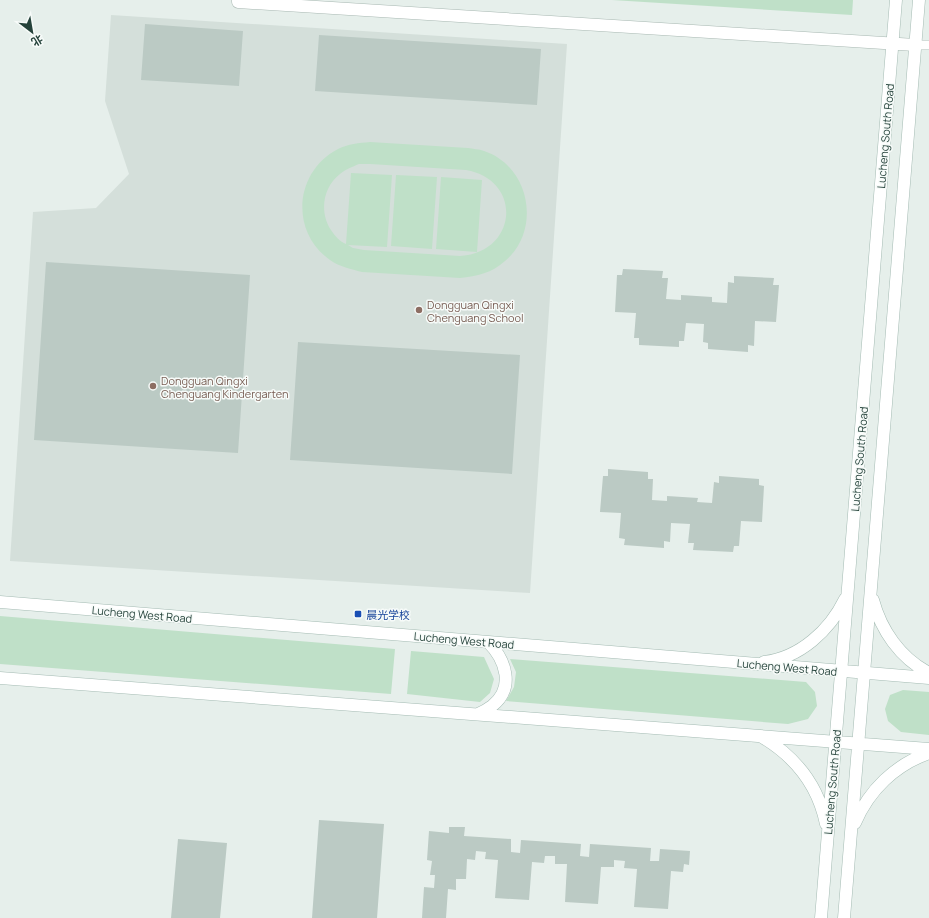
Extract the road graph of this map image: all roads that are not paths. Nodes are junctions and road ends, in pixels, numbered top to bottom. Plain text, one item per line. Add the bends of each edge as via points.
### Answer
1 (238, 0) edge
2 (896, 0) edge
3 (919, 0) edge
4 (892, 43) junction
5 (915, 45) junction
6 (929, 45) edge
7 (848, 592) junction
8 (871, 593) junction
9 (0, 602) edge
10 (488, 642) junction
11 (746, 664) junction
12 (842, 672) junction
13 (864, 673) junction
14 (929, 673) edge
15 (0, 678) edge
16 (929, 678) edge
17 (478, 714) junction
18 (759, 735) junction
19 (836, 742) junction
20 (858, 743) junction
21 (929, 749) edge
22 (929, 752) edge
23 (852, 830) junction
24 (828, 835) junction
25 (821, 918) edge
26 (844, 918) edge

1 - 4 street
2 - 4 street, Lucheng South Road
3 - 5 street, Lucheng South Road
4 - 5 street
4 - 7 street, Lucheng South Road
5 - 6 lane
5 - 8 street, Lucheng South Road
7 - 11 street via 829,624 808,644 789,655
7 - 12 street, Lucheng South Road
8 - 13 street, Lucheng South Road
8 - 14 street via 884,629 895,645
9 - 10 street, Lucheng West Road
10 - 11 street, Lucheng West Road
10 - 17 street via 502,661 506,683 502,695 493,706
11 - 12 street, Lucheng West Road
12 - 13 street, Lucheng West Road
12 - 19 street, Lucheng South Road
13 - 16 street, Lucheng West Road
13 - 20 street, Lucheng South Road
15 - 17 street
17 - 18 street
18 - 19 street
18 - 24 street via 777,746 806,776 817,794
19 - 20 street
19 - 24 street, Lucheng South Road
20 - 21 street
20 - 23 street, Lucheng South Road
22 - 23 street via 900,767 884,780 871,795
23 - 26 street, Lucheng South Road
24 - 25 street, Lucheng South Road

